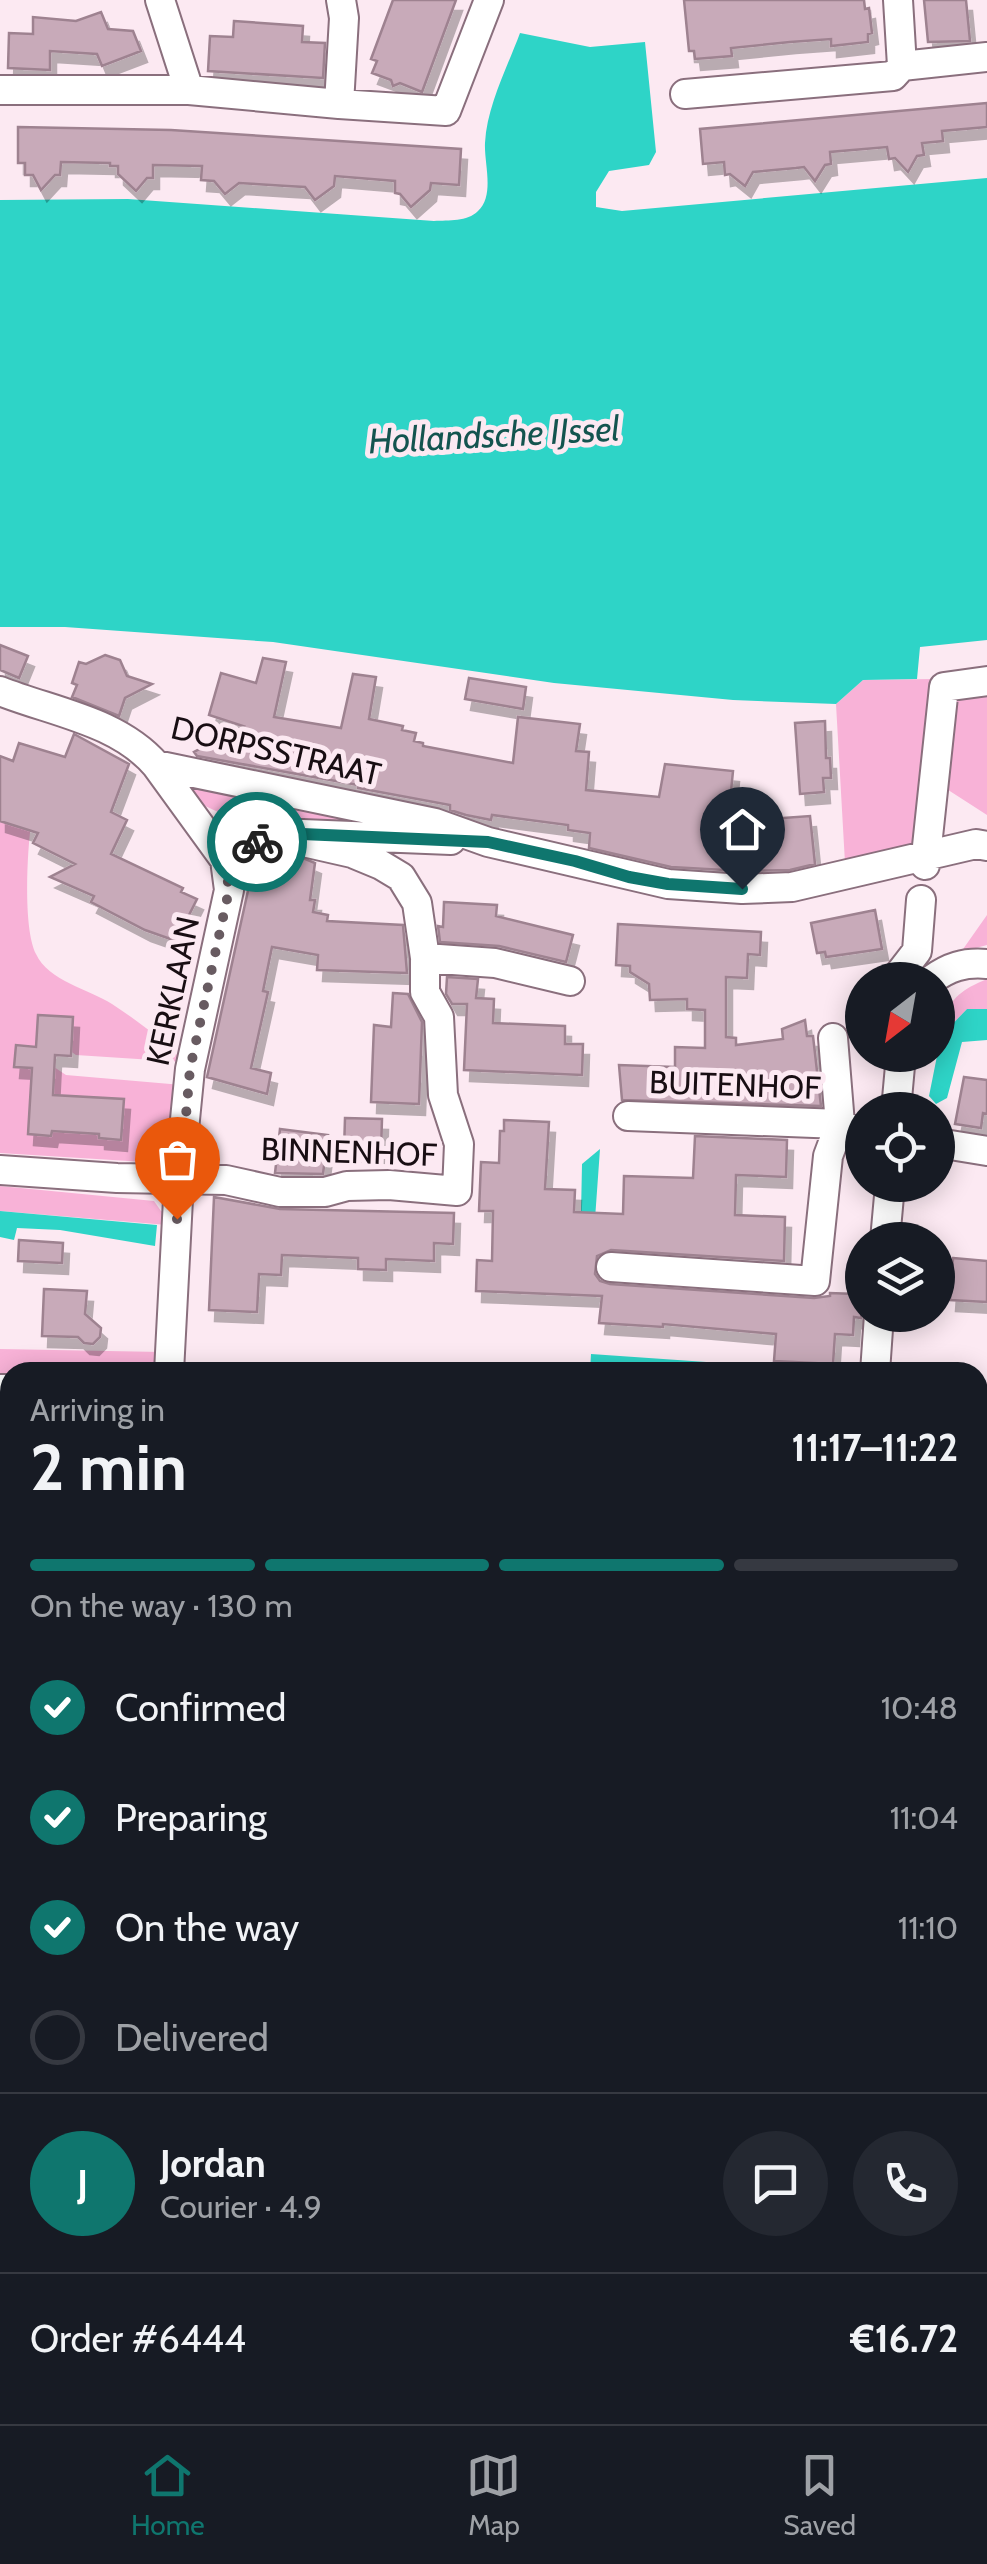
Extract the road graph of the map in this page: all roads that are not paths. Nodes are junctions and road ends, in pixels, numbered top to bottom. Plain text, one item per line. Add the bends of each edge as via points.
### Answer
1 (160, 0) edge
2 (341, 0) edge
3 (488, 0) edge
4 (898, 0) edge
5 (986, 57) edge
6 (902, 66) junction
7 (0, 90) edge
8 (189, 90) junction
9 (685, 94) dead end
10 (340, 104) junction
11 (987, 682) edge
12 (0, 691) edge
13 (156, 765) junction
14 (302, 834) junction
15 (488, 842) junction
16 (987, 846) edge
17 (225, 860) junction
18 (926, 861) junction
19 (922, 900) dead end
20 (425, 958) junction
21 (909, 962) edge
22 (987, 964) edge
23 (955, 967) edge
24 (570, 980) dead end
25 (833, 1038) dead end
26 (845, 1099) edge
27 (628, 1116) dead end
28 (845, 1129) edge
29 (845, 1136) edge
30 (955, 1145) edge
31 (987, 1150) edge
32 (0, 1170) edge
33 (179, 1180) junction
34 (611, 1268) dead end
35 (878, 1332) edge
36 (170, 1362) edge
37 (875, 1362) edge

1 - 8 street
2 - 10 street
3 - 10 street via 446,111
4 - 6 street
5 - 6 street
6 - 9 street via 893,76
7 - 8 street
8 - 10 street
11 - 18 street via 944,687
12 - 13 street, DORPSSTRAAT via 106,728 140,746
13 - 15 street, DORPSSTRAAT via 435,822
13 - 17 street
14 - 15 street, DORPSSTRAAT
14 - 17 street, DORPSSTRAAT via 258,841
14 - 20 street, BINNENHOF via 308,843 352,853 401,877 416,903
15 - 18 street, DORPSSTRAAT via 629,877 742,889
16 - 18 street, DORPSSTRAAT
17 - 33 street, KERKLAAN via 229,890 190,1069
19 - 21 street via 917,951
20 - 24 street via 495,963
20 - 33 street, BINNENHOF via 425,992 438,1018 443,1095 459,1144 457,1191 389,1184 280,1192 226,1180
22 - 23 street
25 - 26 street, BUITENHOF
27 - 28 street, BUITENHOF
29 - 34 street, BUITENHOF via 828,1156 816,1282
30 - 31 street
32 - 33 street
33 - 36 street, KERKLAAN
35 - 37 street

